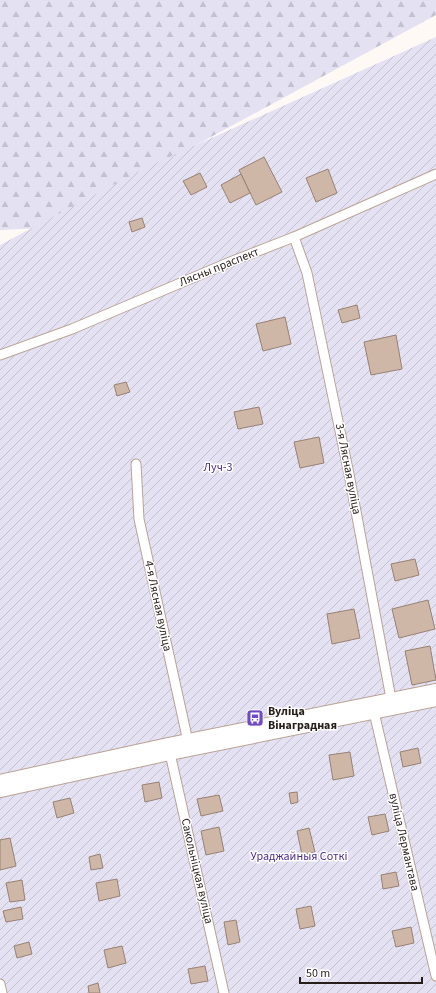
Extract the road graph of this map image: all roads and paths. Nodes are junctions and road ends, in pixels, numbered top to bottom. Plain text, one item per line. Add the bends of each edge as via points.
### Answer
1 (436, 174) edge
2 (294, 237) junction
3 (0, 355) edge
4 (136, 464) dead end
5 (436, 695) edge
6 (382, 706) junction
7 (179, 748) junction
8 (0, 786) edge
9 (436, 976) edge
10 (0, 984) edge
11 (2, 993) edge
12 (224, 993) edge

1 - 2 lane, Лясны праспект
2 - 3 lane, Лясны праспект via 72,330
2 - 6 lane, 3-я Лясная вуліца via 308,273 349,474
4 - 7 lane, 4-я Лясная вуліца via 140,519
5 - 6 street
6 - 7 street
6 - 9 lane, вуліца Лермантава
7 - 8 street
7 - 12 lane, Сакольніцкая вуліца
10 - 11 lane

